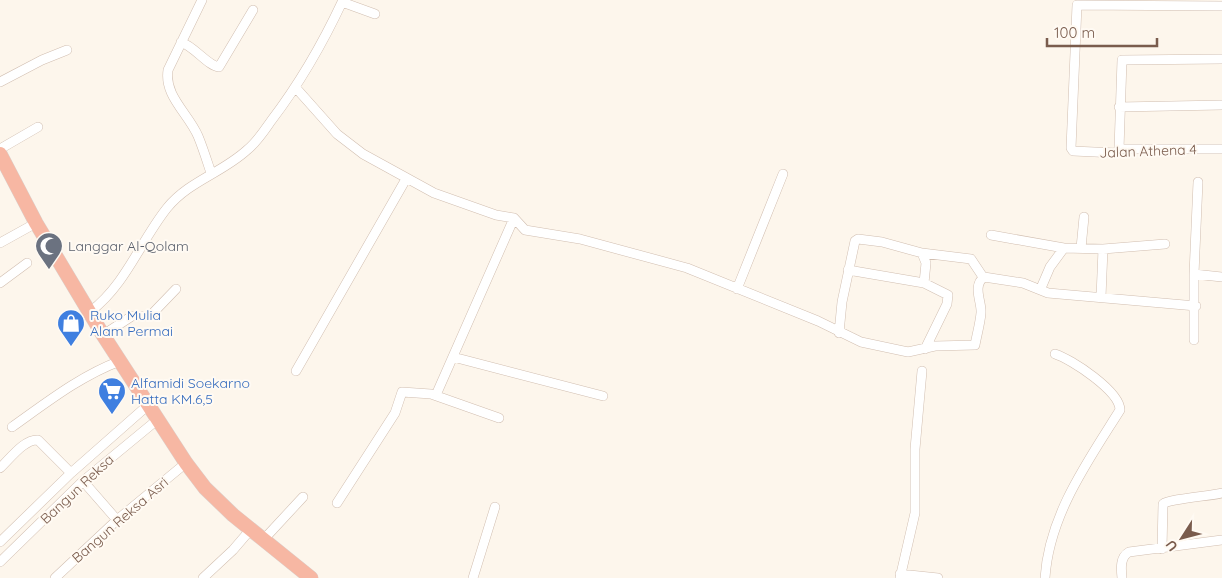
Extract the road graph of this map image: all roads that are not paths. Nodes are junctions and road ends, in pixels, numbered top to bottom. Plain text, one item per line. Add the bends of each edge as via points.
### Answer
1 (202, 0) edge
2 (342, 1) edge
3 (1222, 6) edge
4 (253, 10) dead end
5 (374, 14) dead end
6 (181, 42) junction
7 (68, 50) dead end
8 (1222, 59) edge
9 (0, 82) edge
10 (296, 88) junction
11 (1222, 105) edge
12 (1119, 107) junction
13 (38, 127) dead end
14 (0, 148) edge
15 (1119, 149) junction
16 (1222, 149) edge
17 (0, 154) edge
18 (211, 173) junction
19 (783, 174) dead end
20 (406, 179) junction
21 (1198, 182) dead end
22 (1084, 217) dead end
23 (514, 218) junction
24 (36, 223) junction
25 (990, 235) dead end
26 (0, 243) edge
27 (1165, 244) dead end
28 (1064, 248) junction
29 (1081, 248) junction
30 (1103, 249) junction
31 (922, 253) junction
32 (27, 263) dead end
33 (848, 270) junction
34 (1194, 274) junction
35 (983, 277) junction
36 (1222, 277) edge
37 (0, 283) edge
38 (924, 283) junction
39 (1041, 288) junction
40 (176, 289) dead end
41 (737, 289) junction
42 (1101, 298) junction
43 (1196, 306) junction
44 (91, 311) junction
45 (839, 333) junction
46 (103, 334) junction
47 (1194, 340) dead end
48 (925, 350) junction
49 (1054, 354) dead end
50 (453, 357) junction
51 (120, 361) junction
52 (296, 371) dead end
53 (922, 372) dead end
54 (436, 396) junction
55 (603, 396) dead end
56 (147, 406) junction
57 (499, 418) dead end
58 (157, 420) junction
59 (12, 427) dead end
60 (186, 463) junction
61 (0, 468) edge
62 (72, 473) junction
63 (83, 481) junction
64 (1222, 493) edge
65 (302, 497) dead end
66 (337, 503) dead end
67 (495, 507) dead end
68 (117, 520) junction
69 (251, 529) junction
70 (265, 538) junction
71 (1222, 540) edge
72 (0, 542) edge
73 (1162, 549) junction
74 (0, 562) edge
75 (900, 576) edge
76 (55, 578) edge
77 (204, 578) edge
78 (311, 578) edge
79 (473, 578) edge
80 (938, 578) edge
81 (1045, 578) edge
82 (1122, 578) edge

1 - 6 street
2 - 5 street
2 - 10 street
3 - 15 street, Jalan Athena 4 via 1077,5 1071,148 1073,151 1116,153
4 - 6 street via 219,67
6 - 18 street via 166,79 198,135
7 - 9 street
8 - 12 street via 1121,61
10 - 18 street via 248,150
10 - 20 street via 349,145
11 - 12 street
12 - 15 street
13 - 14 street
15 - 16 street, Jalan Athena 4
17 - 24 highway
18 - 44 street via 186,189 168,207 120,283
19 - 41 street
20 - 23 street via 434,194
20 - 52 street
21 - 34 street
22 - 29 street
23 - 41 street via 525,230 580,239 641,255 687,268
23 - 50 street
24 - 26 street
24 - 44 highway
25 - 28 street
27 - 30 street
28 - 29 street
28 - 39 street via 1050,267
29 - 30 street
30 - 42 street
31 - 33 street via 858,239 854,241
31 - 35 street via 971,259
31 - 38 street via 926,263
32 - 37 street
33 - 38 street
33 - 45 street
34 - 36 street
34 - 43 street
35 - 39 street via 1008,279
35 - 48 street via 975,344 935,346
38 - 48 street via 943,292 949,299
39 - 42 street via 1048,293
40 - 46 street via 150,316 132,316
41 - 45 street via 818,321
42 - 43 street
43 - 47 street
44 - 46 highway
45 - 48 street via 861,342 908,352
46 - 51 highway
49 - 81 street via 1071,360 1102,384 1117,398 1120,410 1074,483 1048,551
50 - 54 street
50 - 55 street
51 - 56 highway
51 - 59 street via 65,389
53 - 75 street via 915,449 915,513
54 - 57 street
54 - 66 street via 402,392 395,413
56 - 58 highway
56 - 62 street
58 - 60 highway
58 - 63 street, Bangun Reksa
60 - 68 street, Bangun Reksa Asri
60 - 69 highway via 220,503
61 - 62 street via 32,439 38,440
62 - 72 street
63 - 68 street
63 - 74 street, Bangun Reksa
64 - 73 street via 1166,501 1163,504
65 - 70 street
67 - 79 street
68 - 76 street, Bangun Reksa Asri
69 - 70 highway
69 - 77 street
70 - 78 highway
71 - 73 street
73 - 82 street via 1126,554 1120,568
75 - 80 street

